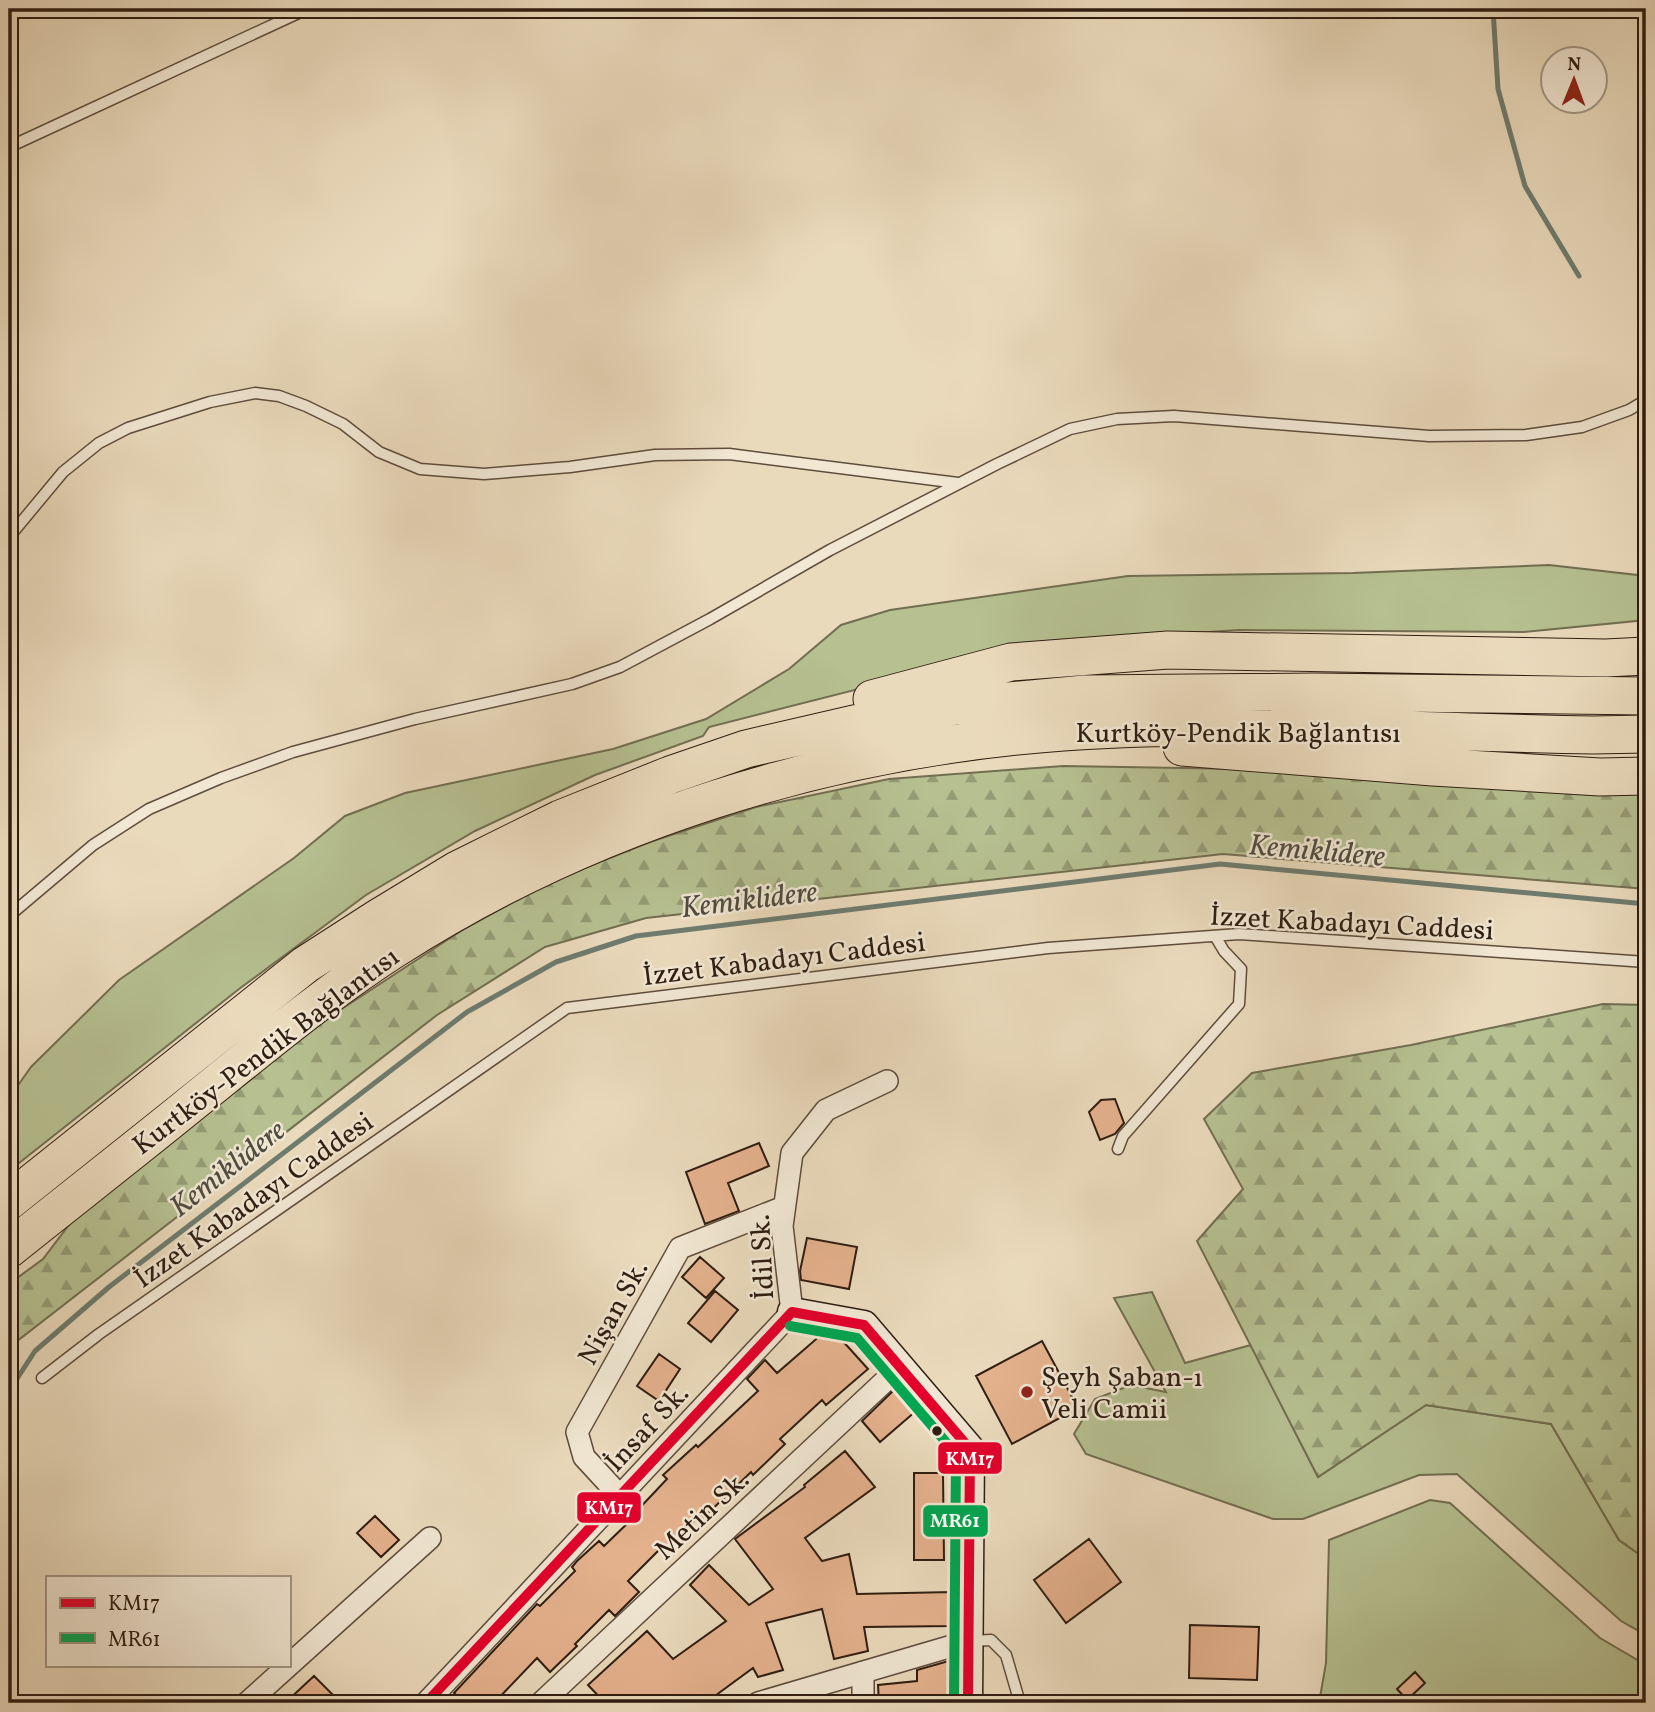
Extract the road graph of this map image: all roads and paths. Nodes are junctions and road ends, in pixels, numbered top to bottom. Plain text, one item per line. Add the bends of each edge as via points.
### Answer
1 (307, 9) edge
2 (9, 147) edge
3 (1646, 400) edge
4 (958, 483) junction
5 (9, 537) edge
6 (1646, 634) edge
7 (1219, 650) junction
8 (1646, 656) edge
9 (1646, 696) edge
10 (1062, 733) junction
11 (1646, 734) edge
12 (746, 749) junction
13 (1646, 776) edge
14 (9, 916) edge
15 (1215, 936) junction
16 (1646, 962) edge
17 (887, 1081) dead end
18 (1118, 1149) dead end
19 (9, 1202) edge
20 (784, 1207) junction
21 (9, 1249) edge
22 (792, 1312) junction
23 (900, 1367) junction
24 (42, 1378) dead end
25 (620, 1496) junction
26 (430, 1538) dead end
27 (969, 1641) junction
28 (290, 1664) edge
29 (288, 1666) edge
30 (863, 1672) junction
31 (247, 1703) edge
32 (425, 1703) edge
33 (541, 1703) edge
34 (758, 1703) edge
35 (863, 1703) edge
36 (968, 1703) edge
37 (1020, 1703) edge

1 - 2 lane
3 - 4 lane via 1582,427 1526,435 1429,436 1174,416 1117,419 1070,429
4 - 5 lane via 729,454 655,456 484,474 420,469 379,452 343,425 306,406 255,393 209,402 128,428 99,443 63,472
4 - 14 lane via 620,667 572,684 293,752 149,809 93,845
6 - 7 highway via 1582,641
7 - 8 highway
7 - 12 highway via 1011,662 821,712
9 - 12 highway, Kurtköy-Pendik Bağlantısı via 1085,694 954,706 854,723
10 - 11 highway, Kurtköy-Pendik Bağlantısı via 1222,726
10 - 13 highway via 1215,751 1600,778
10 - 21 highway, Kurtköy-Pendik Bağlantısı via 856,761 687,809 569,854 462,909 299,1016
12 - 19 highway, Kurtköy-Pendik Bağlantısı via 560,818 457,870 378,918 305,965
15 - 16 lane, İzzet Kabadayı Caddesi
15 - 18 lane via 1241,969 1239,1004 1123,1136
15 - 24 lane, İzzet Kabadayı Caddesi via 1048,948 567,1008
17 - 20 street, İdil Sk. via 827,1111 818,1121 792,1153
20 - 22 street, İdil Sk.
20 - 25 street, Nişan Sk. via 680,1248 577,1432 584,1457
22 - 23 street via 864,1325
22 - 25 street, İnsaf Sk.
23 - 27 street via 970,1449
23 - 33 street, Metin Sk.
25 - 32 street, İnsaf Sk.
26 - 28 street
27 - 30 street
27 - 36 street
27 - 37 lane via 991,1640 1006,1655
29 - 31 street
30 - 34 street
30 - 35 street

